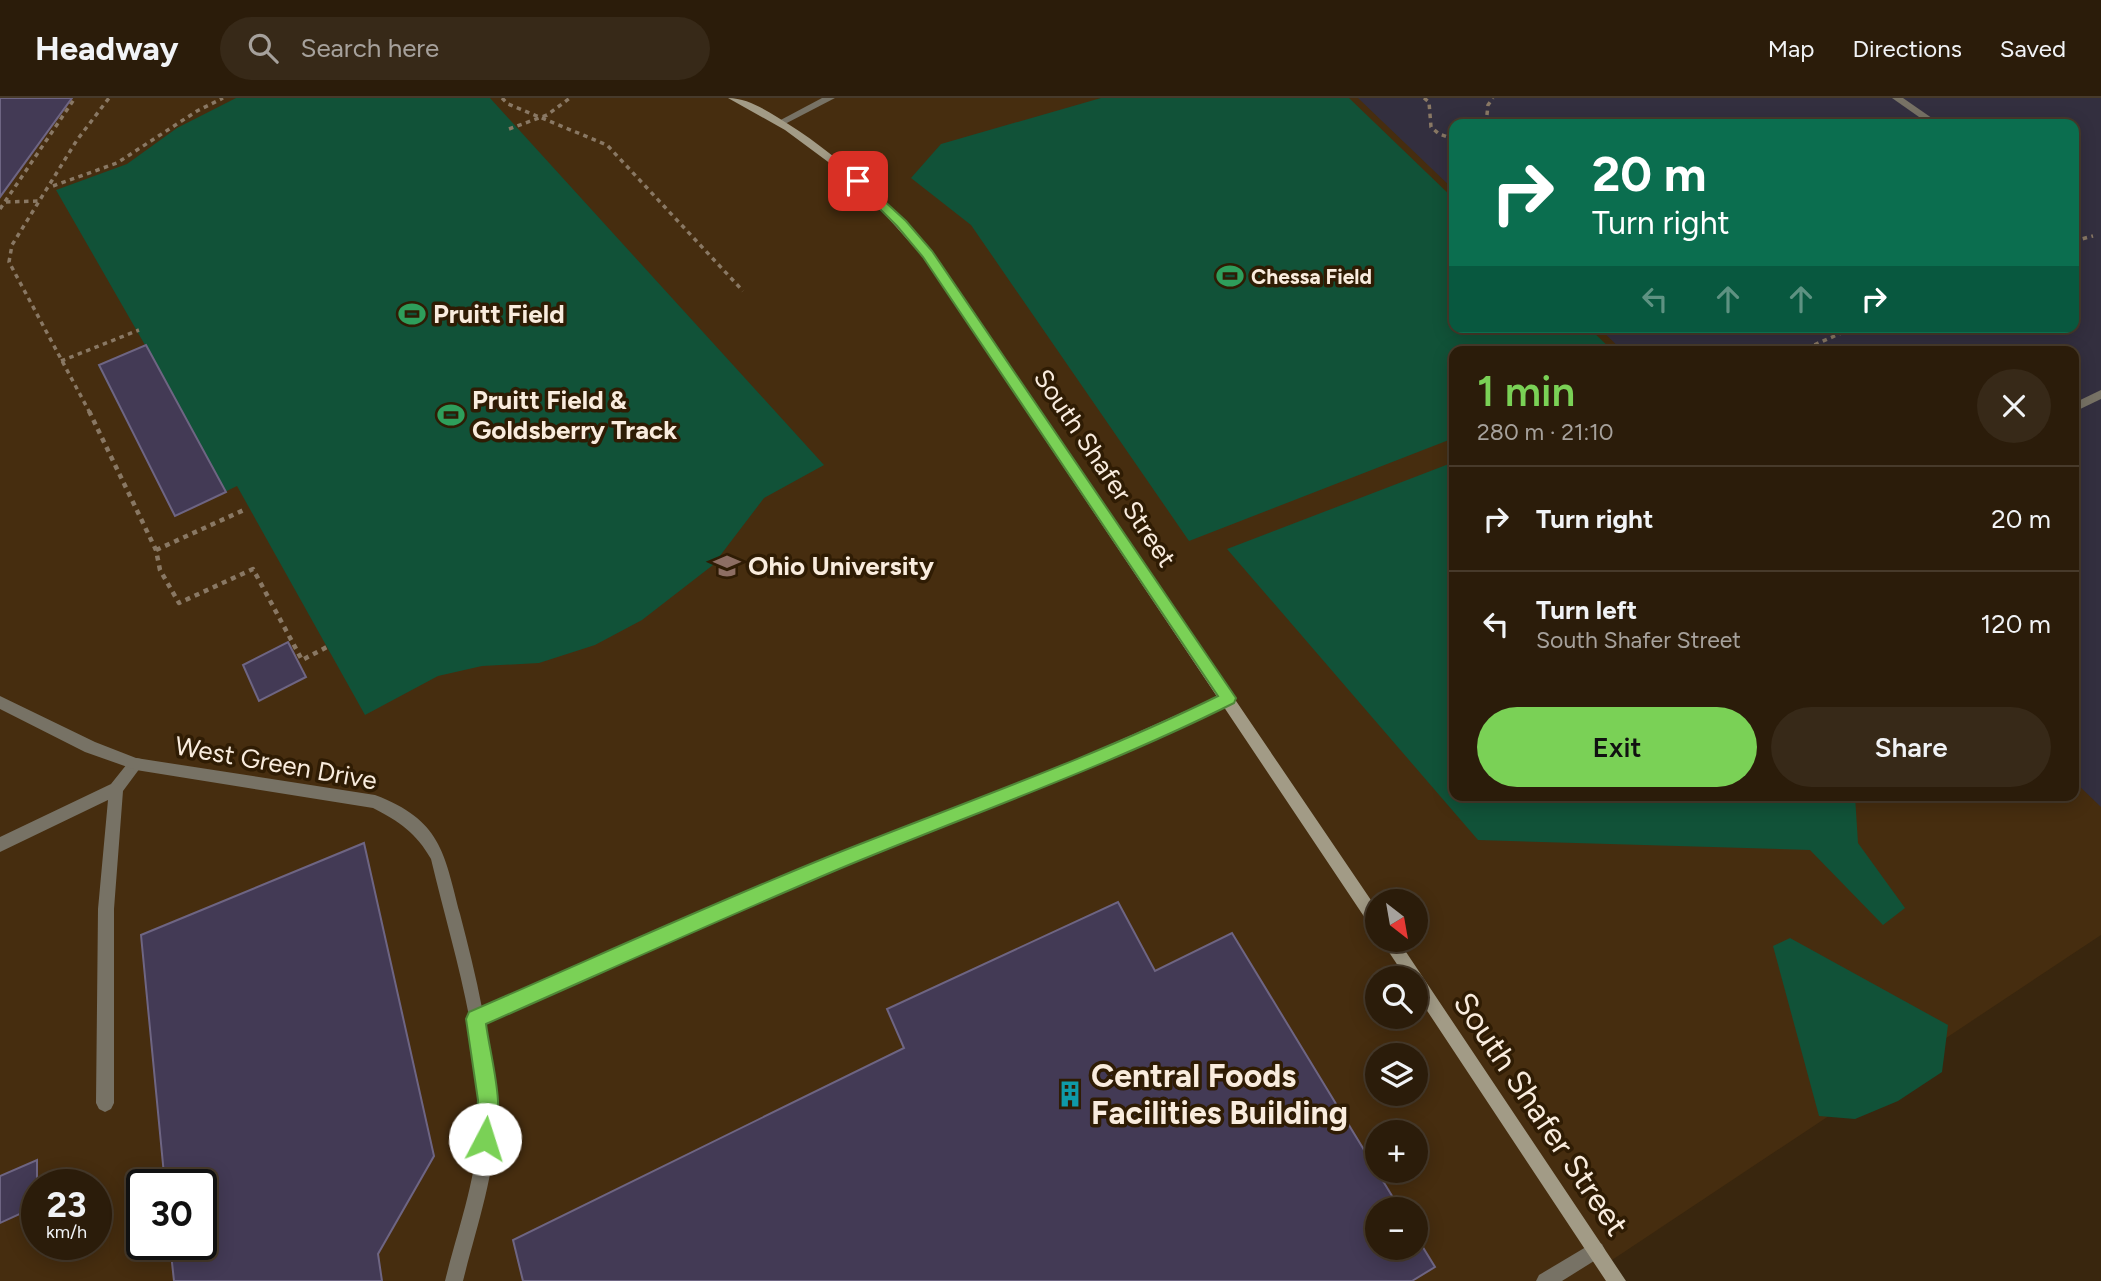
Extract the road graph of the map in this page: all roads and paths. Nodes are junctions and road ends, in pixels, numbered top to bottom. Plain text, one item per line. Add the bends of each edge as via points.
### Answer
1 (75, 98) edge
2 (109, 98) edge
3 (223, 98) edge
4 (502, 98) edge
5 (570, 98) edge
6 (733, 98) edge
7 (830, 98) edge
8 (1424, 98) edge
9 (1493, 98) edge
10 (1897, 98) edge
11 (540, 118) junction
12 (1486, 119) edge
13 (1928, 119) edge
14 (780, 124) junction
15 (509, 129) dead end
16 (1449, 136) edge
17 (53, 186) dead end
18 (41, 201) junction
19 (5, 202) junction
20 (0, 209) edge
21 (2093, 236) dead end
22 (2079, 240) edge
23 (743, 290) dead end
24 (139, 330) dead end
25 (1841, 333) edge
26 (1812, 346) edge
27 (61, 361) junction
28 (2101, 394) edge
29 (2079, 405) edge
30 (246, 509) dead end
31 (156, 550) junction
32 (327, 647) dead end
33 (1228, 698) junction
34 (0, 702) edge
35 (136, 764) junction
36 (116, 789) junction
37 (0, 845) edge
38 (1365, 904) edge
39 (1428, 998) edge
40 (476, 1019) junction
41 (106, 1103) dead end
42 (1596, 1250) junction
43 (454, 1281) edge
44 (1545, 1281) edge
45 (1617, 1281) edge

1 - 19 path
2 - 18 path
3 - 17 path via 169,127 123,160
4 - 11 path
5 - 11 path
6 - 14 street, South Shafer Street
7 - 14 street
8 - 16 path via 1429,103 1429,125
9 - 12 path
10 - 13 street
11 - 15 path
11 - 23 path via 607,145
14 - 33 street, South Shafer Street via 858,181 927,254
18 - 19 path
18 - 27 path via 12,245 9,262
19 - 20 path
21 - 22 path
24 - 27 path
25 - 26 path
27 - 31 path
28 - 29 street
30 - 31 path
31 - 32 path via 160,570 179,603 253,569 302,660
33 - 38 street, South Shafer Street
33 - 40 street
34 - 35 street, West Green Drive via 90,747
35 - 36 street
35 - 40 street, West Green Drive via 375,802 408,818 426,835 438,857
36 - 37 street
36 - 41 street via 106,909
39 - 42 street, South Shafer Street
40 - 43 street, West Green Drive via 488,1100 484,1147
42 - 44 street
42 - 45 street, South Shafer Street

